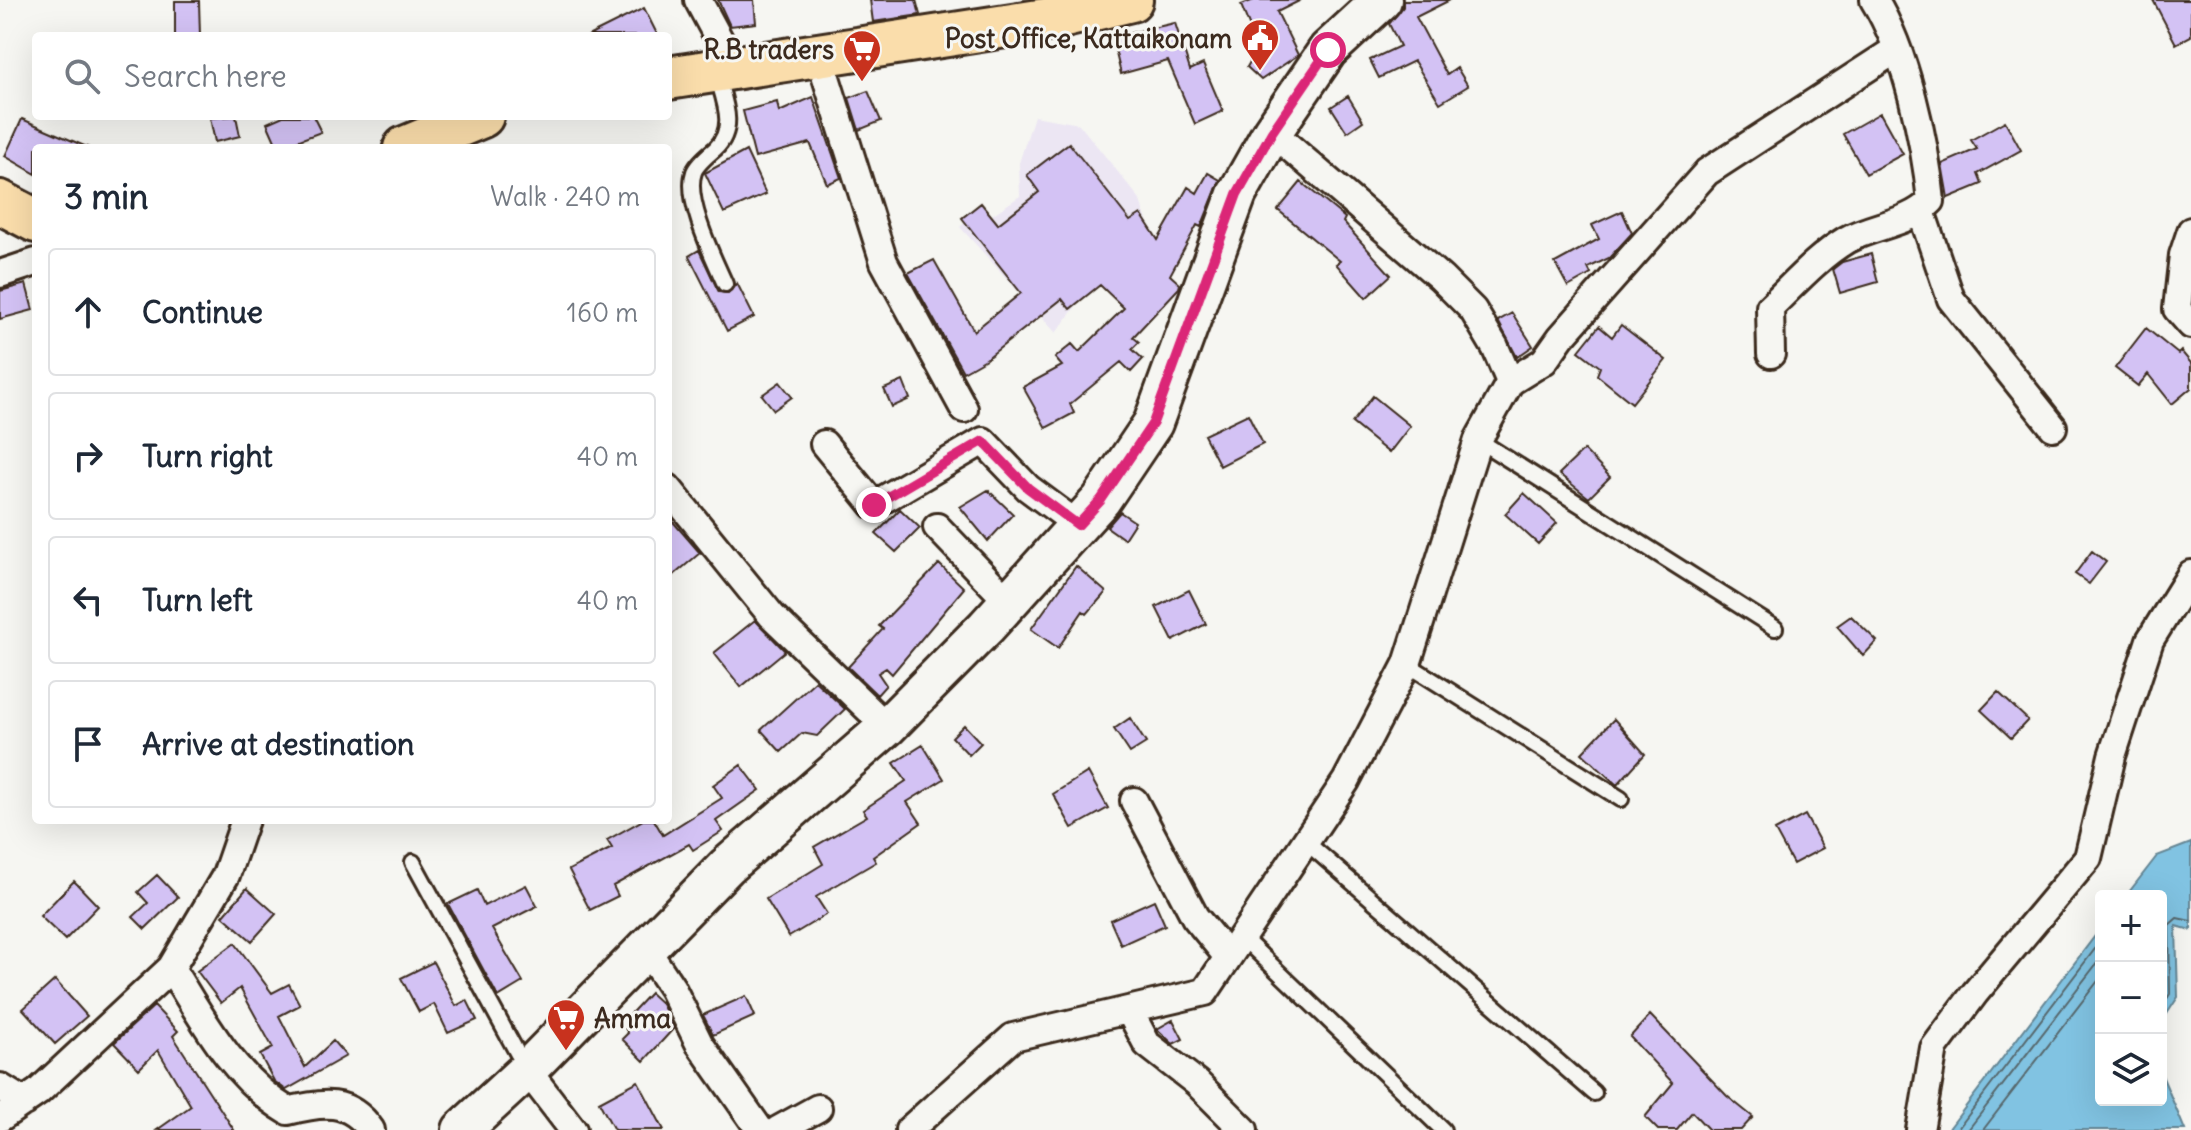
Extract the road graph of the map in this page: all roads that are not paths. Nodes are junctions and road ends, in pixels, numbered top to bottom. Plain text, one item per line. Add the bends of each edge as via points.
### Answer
1 (698, 0) edge
2 (1382, 0) edge
3 (1874, 0) edge
4 (1111, 2) edge
5 (1895, 50) junction
6 (819, 55) junction
7 (725, 69) junction
8 (672, 77) edge
9 (474, 120) edge
10 (1272, 132) junction
11 (426, 144) edge
12 (0, 202) edge
13 (1921, 211) junction
14 (32, 219) edge
15 (2191, 231) edge
16 (32, 263) edge
17 (0, 274) edge
18 (725, 284) dead end
19 (2191, 325) edge
20 (1771, 354) dead end
21 (1510, 382) junction
22 (964, 409) dead end
23 (2053, 427) dead end
24 (1478, 440) junction
25 (824, 444) dead end
26 (672, 493) edge
27 (1078, 525) junction
28 (937, 527) dead end
29 (2191, 574) edge
30 (1009, 602) junction
31 (1775, 628) dead end
32 (1407, 664) junction
33 (887, 727) junction
34 (1621, 799) dead end
35 (1134, 801) dead end
36 (244, 824) edge
37 (1305, 841) junction
38 (413, 862) dead end
39 (1235, 947) junction
40 (646, 949) junction
41 (171, 968) junction
42 (1129, 1010) junction
43 (527, 1070) junction
44 (0, 1087) edge
45 (1594, 1093) dead end
46 (24, 1102) junction
47 (818, 1108) dead end
48 (0, 1118) edge
49 (371, 1130) edge
50 (462, 1130) edge
51 (573, 1130) edge
52 (760, 1130) edge
53 (778, 1130) edge
54 (909, 1130) edge
55 (1244, 1130) edge
56 (1443, 1130) edge
57 (1920, 1130) edge

1 - 7 street
2 - 10 main road via 1328,50
3 - 5 street
4 - 6 main road via 1052,19
5 - 13 street via 1927,166 1931,201
5 - 21 street via 1707,172 1544,361
6 - 7 main road
6 - 22 street via 884,262
7 - 8 main road
7 - 18 lane via 729,116 724,140 694,171 693,190
9 - 11 main road
10 - 21 street via 1473,310
10 - 27 main road via 1237,194 1153,423
12 - 14 main road
13 - 20 street via 1847,240 1809,269 1770,307
13 - 23 street via 1951,299
15 - 19 street via 2177,309
16 - 17 street
21 - 24 street
24 - 31 lane
24 - 32 street
25 - 27 street via 874,505 983,441 1028,488
26 - 33 street via 772,616
27 - 30 main road
28 - 30 street
29 - 57 street via 2150,640 2112,756 2088,858 1934,1048
30 - 33 main road
32 - 34 lane
32 - 37 street via 1346,781
33 - 40 main road via 727,866
35 - 39 street via 1195,917
36 - 41 street via 226,875
37 - 39 street
37 - 45 lane
38 - 43 lane
39 - 42 street via 1205,992
39 - 56 lane
40 - 43 main road
40 - 52 street via 699,1043
41 - 46 street
41 - 49 street via 211,1033 268,1099 288,1111 318,1103 351,1109
42 - 54 street via 1013,1037
42 - 55 street via 1147,1044
43 - 50 main road
43 - 51 street
44 - 46 street
46 - 48 street
47 - 53 street

